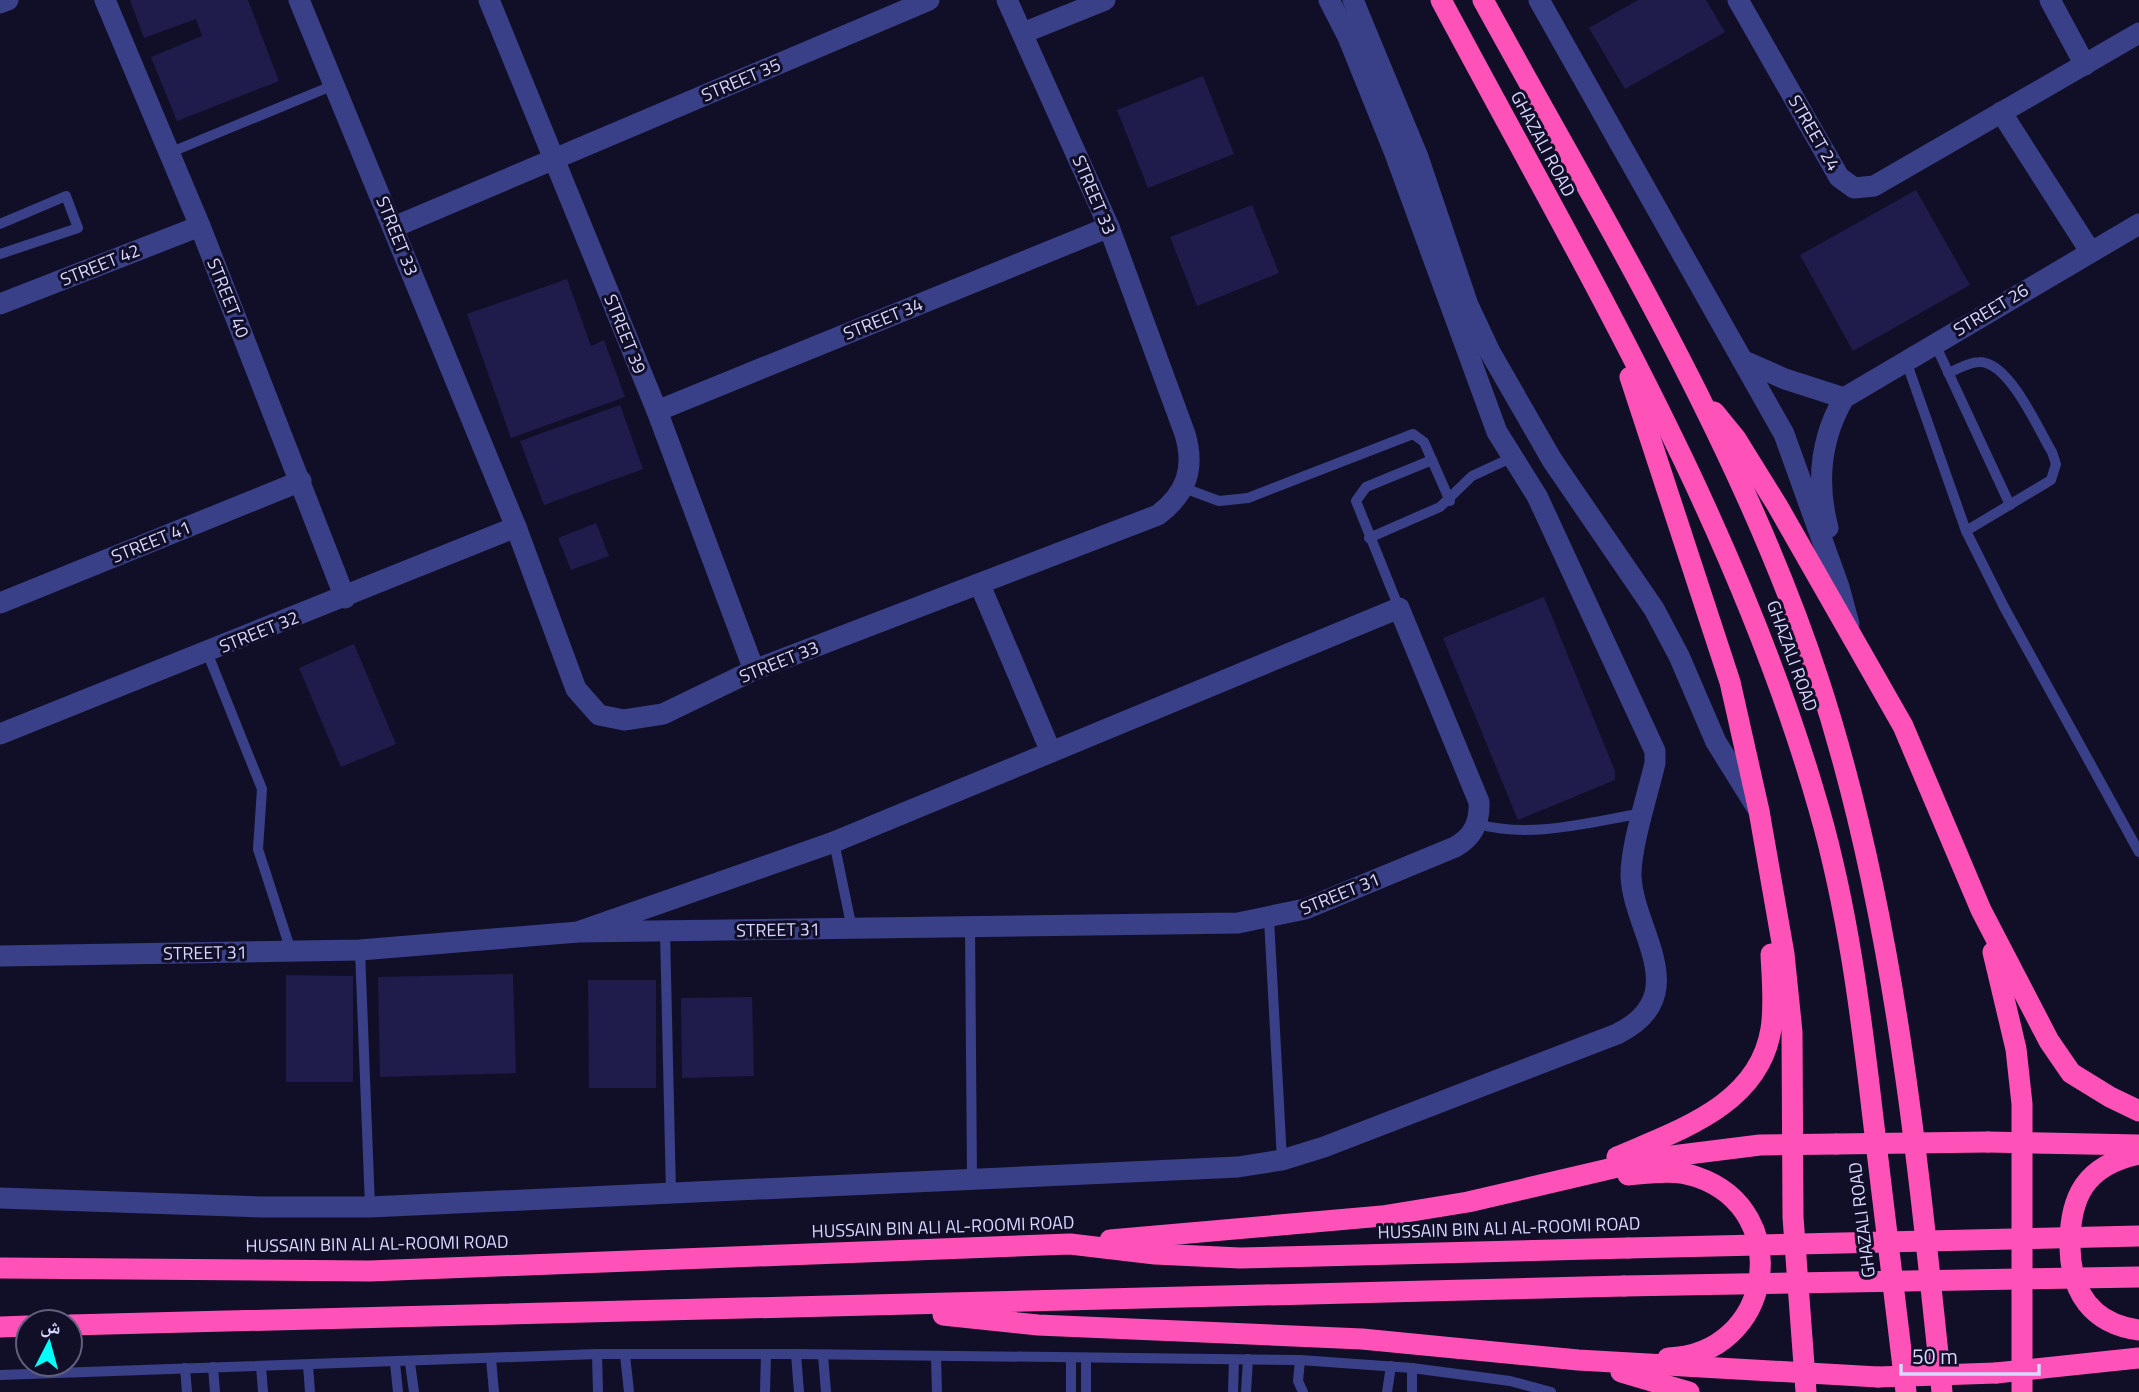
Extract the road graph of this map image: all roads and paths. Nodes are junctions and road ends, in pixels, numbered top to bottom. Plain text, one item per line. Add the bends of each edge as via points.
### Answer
1 (8, 0) edge
2 (106, 0) edge
3 (299, 0) edge
4 (489, 0) edge
5 (929, 0) edge
6 (1007, 0) edge
7 (1105, 0) edge
8 (1329, 0) edge
9 (1353, 0) edge
10 (1441, 0) edge
11 (1483, 0) edge
12 (1539, 0) edge
13 (1738, 0) edge
14 (2050, 0) edge
15 (0, 4) edge
16 (1023, 33) junction
17 (2139, 33) edge
18 (2085, 65) junction
19 (334, 85) junction
20 (2000, 112) junction
21 (169, 152) junction
22 (554, 160) junction
23 (0, 224) edge
24 (2139, 225) edge
25 (200, 226) junction
26 (1109, 227) junction
27 (394, 228) junction
28 (2090, 251) junction
29 (0, 254) edge
30 (0, 304) edge
31 (1611, 319) junction
32 (1935, 344) junction
33 (1742, 360) junction
34 (1906, 361) junction
35 (1948, 373) junction
36 (1696, 388) junction
37 (1844, 398) junction
38 (657, 411) junction
39 (1511, 458) junction
40 (1432, 460) junction
41 (301, 481) junction
42 (1184, 488) junction
43 (1450, 501) junction
44 (2010, 505) junction
45 (516, 527) junction
46 (1966, 531) junction
47 (1369, 538) junction
48 (980, 585) junction
49 (1839, 587) junction
50 (345, 598) junction
51 (0, 603) edge
52 (1399, 608) junction
53 (1852, 636) junction
54 (207, 652) junction
55 (754, 670) junction
56 (0, 734) edge
57 (1051, 752) junction
58 (1759, 811) junction
59 (1644, 813) junction
60 (1477, 824) junction
61 (834, 842) junction
62 (2139, 852) edge
63 (1770, 877) junction
64 (1981, 910) junction
65 (1269, 919) junction
66 (970, 927) junction
67 (852, 929) junction
68 (665, 931) junction
69 (578, 932) junction
70 (360, 950) junction
71 (290, 951) junction
72 (0, 956) edge
73 (2139, 1111) edge
74 (2023, 1142) junction
75 (1793, 1144) junction
76 (2139, 1145) edge
77 (2139, 1154) edge
78 (1282, 1160) junction
79 (972, 1179) junction
80 (1553, 1182) junction
81 (671, 1193) junction
82 (0, 1198) edge
83 (370, 1207) junction
84 (2139, 1236) edge
85 (1070, 1244) junction
86 (0, 1268) edge
87 (2139, 1278) edge
88 (890, 1306) junction
89 (84, 1325) edge
90 (2139, 1330) edge
91 (597, 1354) junction
92 (625, 1354) junction
93 (765, 1354) junction
94 (796, 1354) junction
95 (823, 1355) junction
96 (936, 1357) junction
97 (2139, 1358) edge
98 (491, 1359) junction
99 (1071, 1359) junction
100 (1086, 1359) junction
101 (1248, 1359) junction
102 (1234, 1360) junction
103 (1300, 1360) junction
104 (1578, 1360) junction
105 (395, 1363) junction
106 (410, 1363) junction
107 (308, 1365) junction
108 (261, 1366) junction
109 (1391, 1366) junction
110 (214, 1367) junction
111 (1412, 1367) junction
112 (185, 1368) junction
113 (2022, 1370) junction
114 (0, 1376) edge
115 (1805, 1383) edge
116 (187, 1392) edge
117 (215, 1392) edge
118 (263, 1392) edge
119 (310, 1392) edge
120 (398, 1392) edge
121 (414, 1392) edge
122 (494, 1392) edge
123 (598, 1392) edge
124 (629, 1392) edge
125 (765, 1392) edge
126 (799, 1392) edge
127 (826, 1392) edge
128 (937, 1392) edge
129 (1070, 1392) edge
130 (1086, 1392) edge
131 (1233, 1392) edge
132 (1246, 1392) edge
133 (1303, 1392) edge
134 (1387, 1392) edge
135 (1412, 1392) edge
136 (1551, 1392) edge
137 (1689, 1392) edge
138 (1906, 1392) edge
139 (1942, 1392) edge
140 (2022, 1392) edge

1 - 15 street
2 - 21 street, STREET 40
3 - 19 street, STREET 33
4 - 22 street, STREET 39
5 - 22 street, STREET 35
6 - 16 street, STREET 33
7 - 16 street
8 - 39 street via 1394,151 1497,432
9 - 58 street via 1418,157 1468,305 1490,352 1552,460 1654,609 1716,742
10 - 31 highway, GHAZALI ROAD
11 - 36 highway, GHAZALI ROAD
12 - 33 street
13 - 20 street, STREET 24 via 1839,177 1854,188 1874,186
14 - 18 street
16 - 26 street, STREET 33
17 - 18 street, STREET 24
18 - 20 street, STREET 24
19 - 21 lane
19 - 27 street, STREET 33
20 - 28 street
21 - 25 street, STREET 40
22 - 27 street, STREET 35
22 - 38 street, STREET 39
23 - 29 lane via 66,196 78,228
24 - 28 street, STREET 26
25 - 30 street, STREET 42
25 - 41 street, STREET 40
26 - 38 street, STREET 34
26 - 42 street, STREET 33 via 1187,442 1190,470
27 - 45 street, STREET 33
28 - 32 street, STREET 26
31 - 58 highway via 1730,682
31 - 138 highway, GHAZALI ROAD via 1694,478 1755,618 1791,715 1820,814 1844,914 1861,1016
32 - 34 street, STREET 26
32 - 35 lane
33 - 37 street
33 - 49 street via 1784,434
34 - 37 street, STREET 26
34 - 46 lane
35 - 44 lane
35 - 44 lane via 1982,361 1998,367 2052,453 2056,464 2051,480
36 - 53 highway via 1736,439
36 - 139 highway, GHAZALI ROAD via 1789,596 1857,814 1880,911 1895,1006
37 - 49 street via 1824,440 1821,471
38 - 55 street, STREET 39
39 - 43 lane via 1472,476
39 - 59 street via 1537,496 1653,745 1655,763
40 - 42 lane via 1421,438 1413,434 1248,498 1219,500
40 - 43 lane
40 - 47 lane via 1361,491 1357,507
41 - 50 street, STREET 40
41 - 51 street, STREET 41
42 - 48 street, STREET 33 via 1158,515
43 - 47 lane
44 - 46 lane
45 - 50 street, STREET 32
45 - 55 street, STREET 33 via 576,689 598,715 624,720 663,714
46 - 62 lane
47 - 52 lane
48 - 55 street, STREET 33
48 - 57 street
49 - 53 street
50 - 54 street, STREET 32
52 - 57 street, STREET 31
52 - 60 street via 1477,792
53 - 64 highway via 1903,726
54 - 56 street, STREET 32
54 - 71 lane via 262,789 258,849
57 - 61 street, STREET 31
58 - 63 highway
59 - 60 lane via 1527,831
59 - 78 street via 1631,881 1653,947 1656,974 1653,998 1635,1023 1604,1039
60 - 65 street, STREET 31 via 1455,847 1306,909
61 - 67 lane
61 - 69 street, STREET 31
63 - 75 highway via 1792,1032
63 - 80 highway via 1773,1015 1766,1048 1749,1080 1724,1106
64 - 73 highway via 2049,1041 2071,1073
64 - 74 highway via 2016,1049
65 - 66 street, STREET 31
65 - 78 lane
66 - 67 street, STREET 31
66 - 79 lane
67 - 68 street, STREET 31
68 - 69 street, STREET 31
68 - 81 lane
69 - 70 street, STREET 31
70 - 71 street, STREET 31
70 - 83 lane
71 - 72 street, STREET 31
74 - 75 highway, bridge
74 - 76 highway
74 - 113 highway
75 - 80 highway via 1656,1158
75 - 115 highway via 1793,1217
77 - 90 highway via 2114,1161 2093,1176 2077,1195 2069,1218 2070,1269 2077,1288 2105,1319
78 - 79 street via 1238,1167
79 - 81 street
80 - 85 highway via 1382,1216
80 - 104 highway via 1667,1172 1696,1177 1734,1200 1751,1224 1760,1252 1756,1295 1742,1321 1721,1341 1680,1357
81 - 83 street
82 - 83 street
84 - 85 highway, HUSSAIN BIN ALI AL-ROOMI ROAD, bridge via 1240,1258
85 - 86 highway, HUSSAIN BIN ALI AL-ROOMI ROAD via 370,1270
87 - 88 highway, bridge via 1624,1286
88 - 89 highway
88 - 104 highway via 1038,1325 1362,1339
91 - 92 lane
91 - 98 lane
91 - 123 lane
92 - 93 lane
92 - 124 lane
93 - 94 lane
93 - 125 lane
94 - 95 lane
94 - 126 lane
95 - 96 lane
95 - 127 lane
96 - 99 lane
96 - 128 lane
97 - 113 highway
98 - 106 lane
98 - 122 lane
99 - 100 lane
99 - 129 lane
100 - 102 lane
100 - 130 lane
101 - 102 lane
101 - 103 lane
101 - 132 lane
102 - 131 lane
103 - 109 lane
103 - 133 lane via 1298,1381
104 - 115 highway
104 - 137 highway
105 - 106 lane
105 - 107 lane
105 - 120 lane
106 - 121 lane
107 - 108 lane
107 - 119 lane
108 - 110 lane
108 - 118 lane
109 - 111 lane
109 - 134 lane
110 - 112 lane
110 - 117 lane
111 - 135 lane
111 - 136 lane via 1510,1381
112 - 114 lane
112 - 116 lane
113 - 115 highway, bridge
113 - 140 highway

